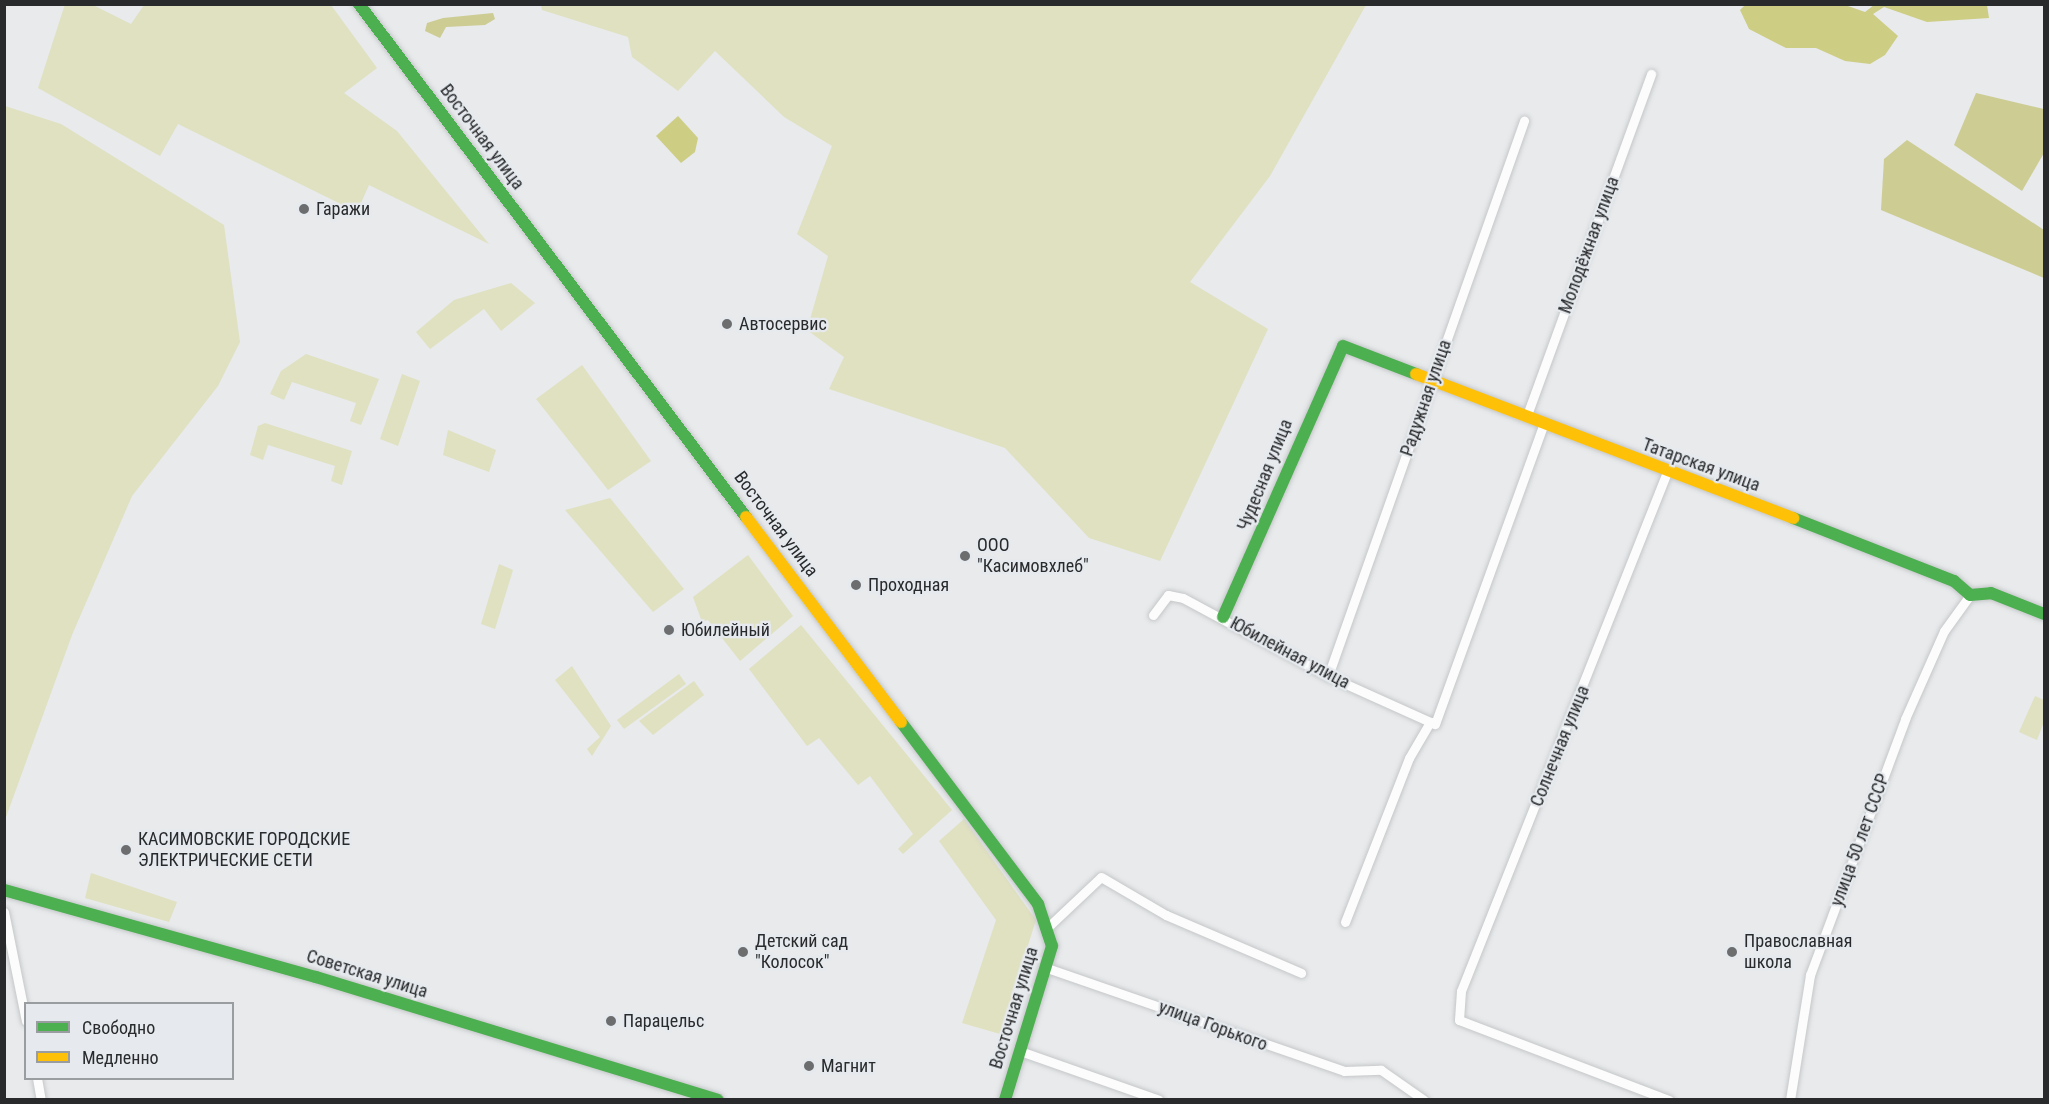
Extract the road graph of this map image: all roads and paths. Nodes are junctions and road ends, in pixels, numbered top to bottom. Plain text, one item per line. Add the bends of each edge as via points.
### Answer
1 (359, 4) edge
2 (1651, 75) dead end
3 (1524, 121) dead end
4 (1342, 346) joint
5 (1433, 379) junction
6 (1527, 415) junction
7 (1544, 426) junction
8 (1667, 472) junction
9 (1970, 595) junction
10 (2044, 614) edge
11 (1152, 615) dead end
12 (1222, 617) junction
13 (1328, 676) junction
14 (1432, 723) junction
15 (4, 890) edge
16 (4, 912) edge
17 (1345, 922) dead end
18 (1049, 926) junction
19 (1047, 968) junction
20 (1301, 973) dead end
21 (24, 1011) edge
22 (1020, 1052) junction
23 (37, 1080) edge
24 (41, 1100) edge
25 (718, 1100) edge
26 (1005, 1100) edge
27 (1159, 1100) edge
28 (1424, 1100) edge
29 (1670, 1100) edge
30 (1790, 1100) edge

1 - 18 main road, Восточная улица via 968,807
2 - 6 street, Молодёжная улица
3 - 5 street, Радужная улица
4 - 5 main road, Татарская улица
4 - 12 main road, Чудесная улица
5 - 6 main road, Татарская улица
5 - 13 street, Радужная улица
6 - 7 main road, Татарская улица
7 - 8 main road, Татарская улица
7 - 14 street
8 - 9 main road, Татарская улица via 1919,566 1954,581
8 - 29 street, Солнечная улица via 1461,991 1459,1020
9 - 10 main road via 1991,593
9 - 30 street, улица 50 лет СССР via 1944,630 1905,719 1810,975
11 - 12 street, Юбилейная улица via 1168,595
12 - 13 street, Юбилейная улица
13 - 14 street, Юбилейная улица
14 - 17 street via 1409,758
15 - 25 main road, Советская улица via 316,977
16 - 21 street
18 - 19 main road, Восточная улица
18 - 20 street via 1101,877 1166,915
19 - 22 main road, Восточная улица
19 - 28 street, улица Горького via 1344,1071 1381,1070 1407,1092
22 - 26 main road, Восточная улица
22 - 27 street
23 - 24 street

